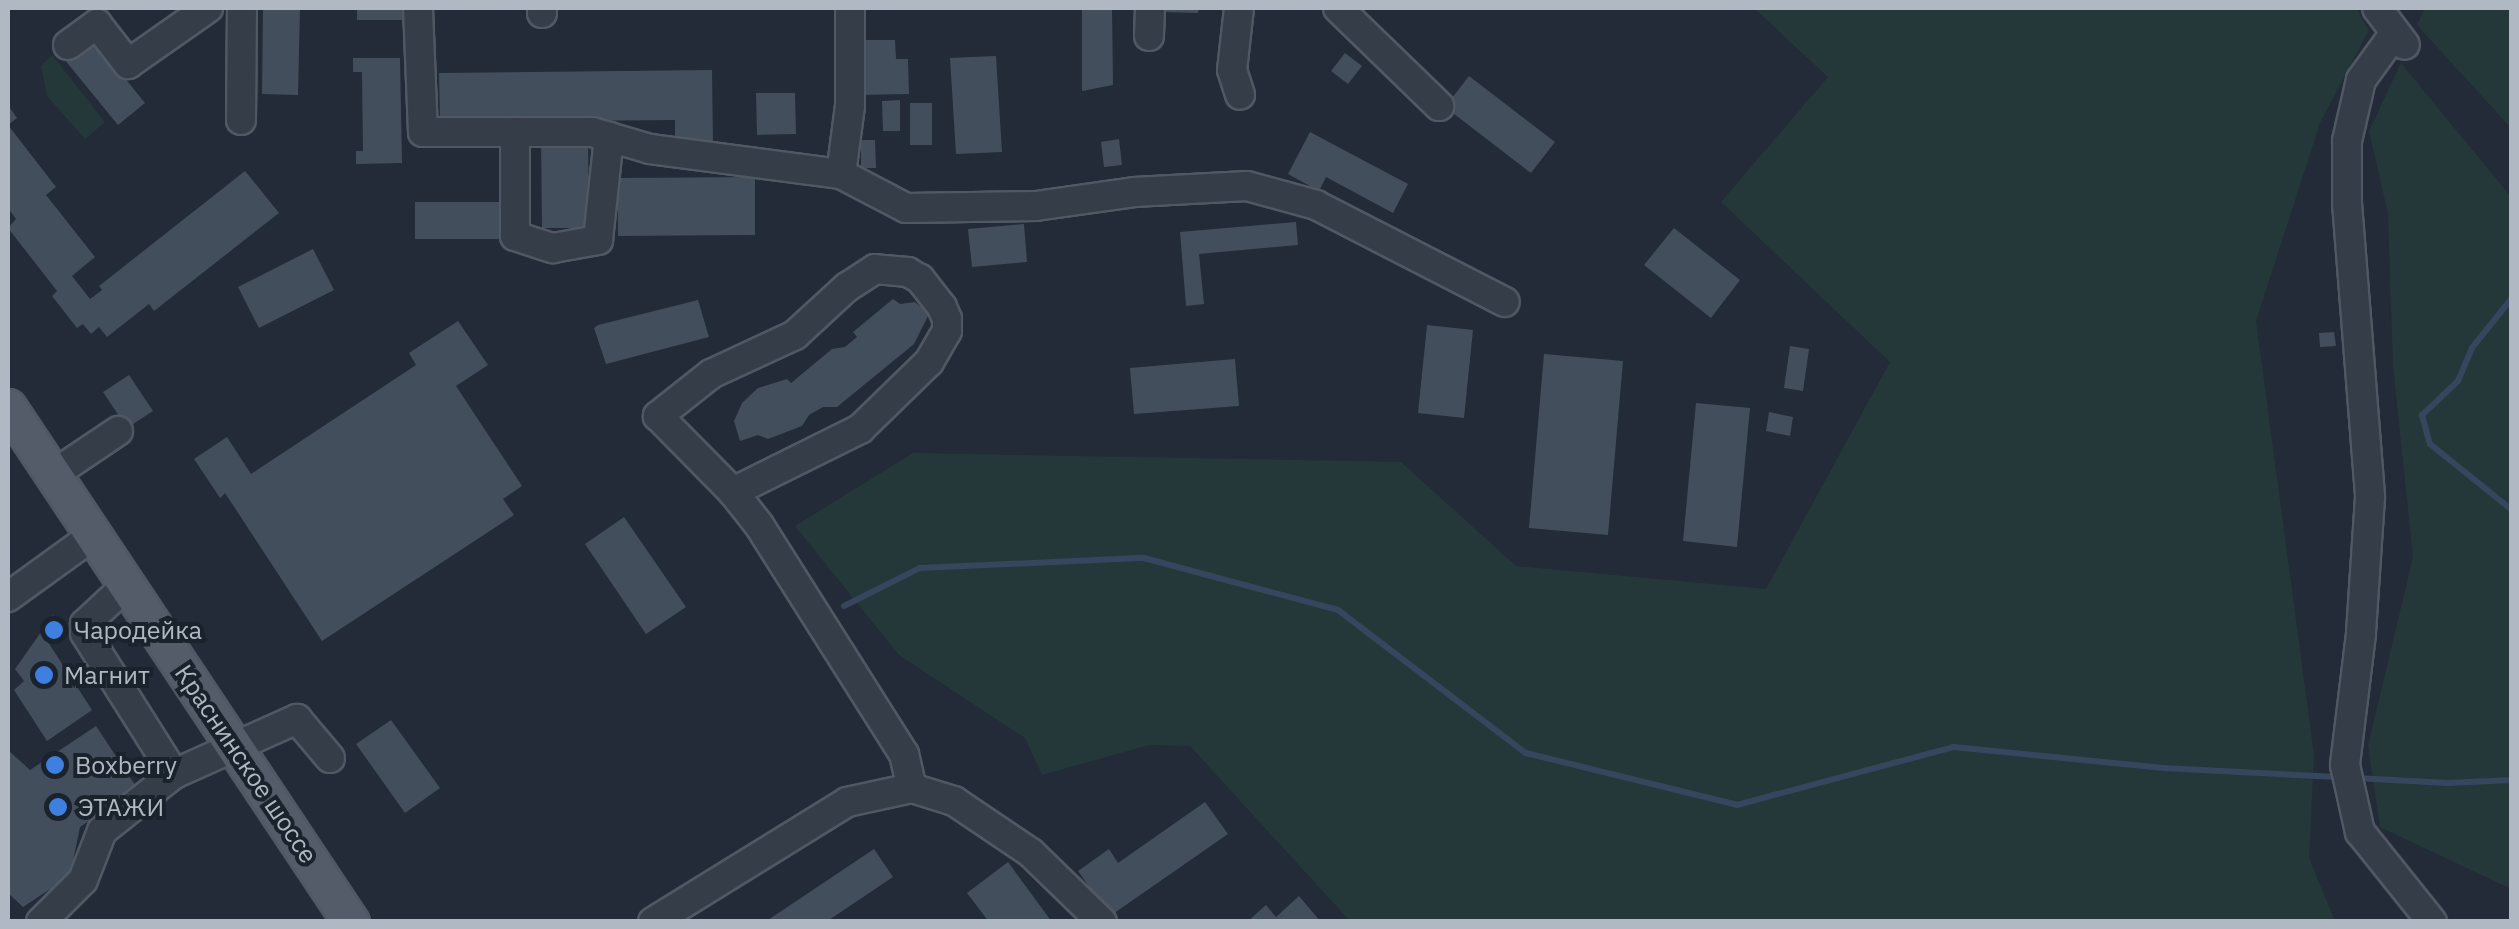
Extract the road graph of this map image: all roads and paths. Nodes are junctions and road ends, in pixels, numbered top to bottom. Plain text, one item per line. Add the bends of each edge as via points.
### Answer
1 (208, 8) edge
2 (242, 8) edge
3 (418, 8) edge
4 (850, 8) edge
5 (1150, 8) edge
6 (1239, 8) edge
7 (1338, 8) edge
8 (2377, 8) edge
9 (1149, 36) dead end
10 (68, 45) dead end
11 (1240, 95) dead end
12 (1438, 106) dead end
13 (241, 120) dead end
14 (516, 132) junction
15 (609, 137) junction
16 (841, 174) junction
17 (1506, 302) dead end
18 (8, 407) edge
19 (118, 430) dead end
20 (54, 474) junction
21 (733, 492) junction
22 (95, 534) junction
23 (128, 584) junction
24 (8, 597) edge
25 (231, 746) junction
26 (330, 758) dead end
27 (174, 774) junction
28 (912, 788) junction
29 (41, 922) edge
30 (352, 922) edge
31 (653, 922) edge
32 (1102, 922) edge
33 (2432, 922) edge

1 - 10 street via 128,64 96,24
2 - 13 street
3 - 14 street via 423,132
4 - 16 street via 850,106
5 - 9 street
6 - 11 street via 1232,70
7 - 12 street
8 - 33 street via 2400,39 2361,80 2347,142 2370,497 2345,765 2360,832
14 - 15 street
14 - 15 street via 515,236 553,248 598,240
15 - 16 street via 650,149
16 - 17 street via 906,208 1036,206 1247,186 1316,205
18 - 20 main road, Краснинское шоссе
19 - 20 street
20 - 22 main road, Краснинское шоссе
21 - 21 street via 658,416 710,374 795,335 875,269 920,280 946,319 947,331 930,362 860,429
21 - 28 street via 904,754
22 - 23 main road, Краснинское шоссе
22 - 24 street
23 - 25 main road, Краснинское шоссе
23 - 27 street via 85,624 85,632
25 - 26 street via 297,719
25 - 27 street
25 - 30 main road, Краснинское шоссе
27 - 29 street via 102,831 83,880
28 - 31 street via 847,802
28 - 32 street via 954,801 1031,853

